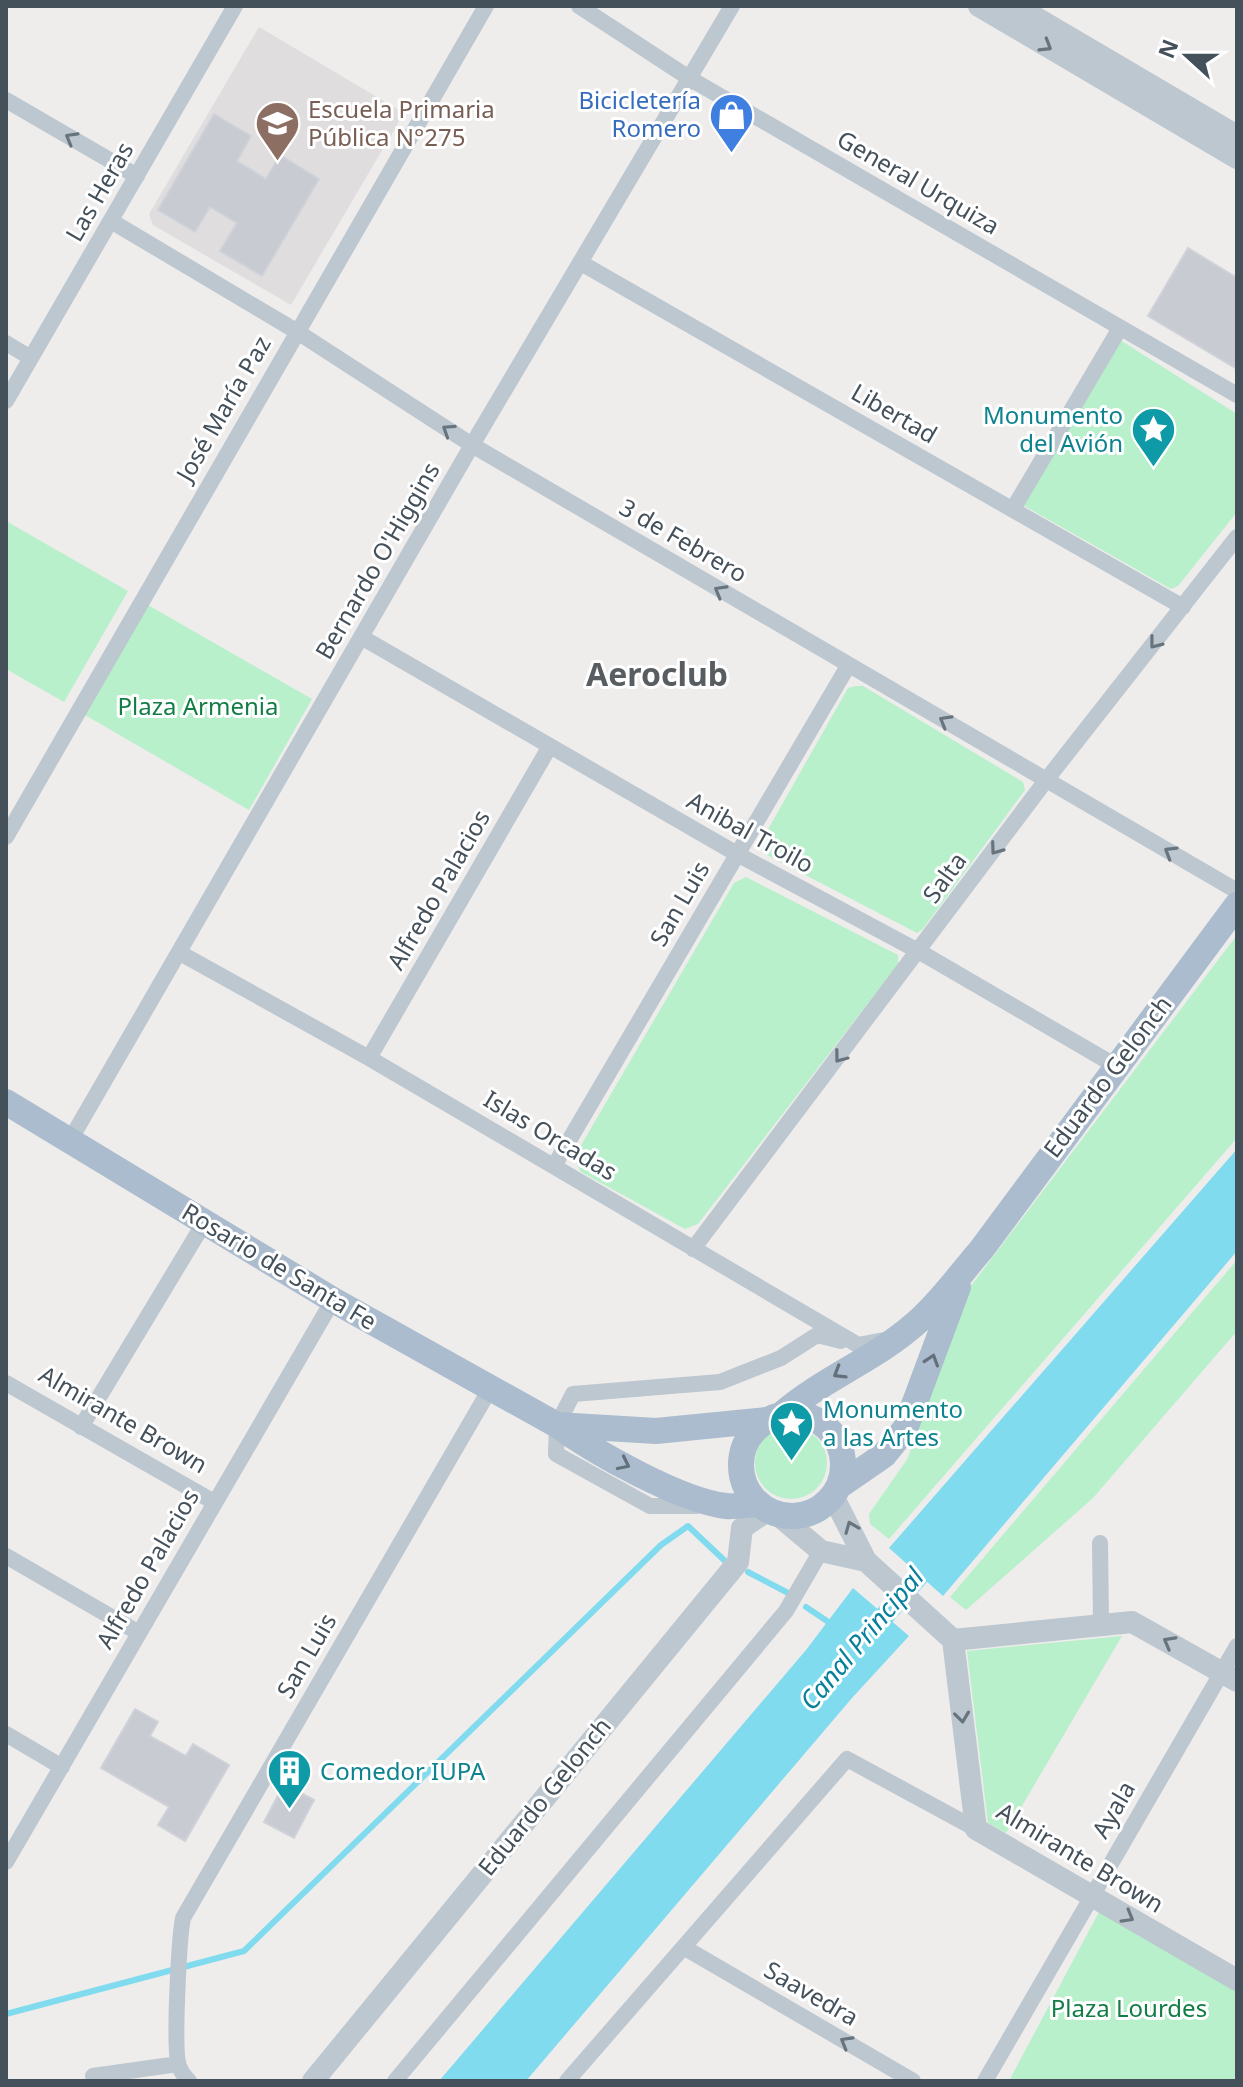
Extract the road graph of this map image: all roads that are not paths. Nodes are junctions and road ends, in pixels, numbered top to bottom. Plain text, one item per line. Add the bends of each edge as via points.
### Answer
1 (235, 6) edge
2 (486, 6) edge
3 (579, 6) edge
4 (732, 6) edge
5 (979, 6) edge
6 (1016, 6) edge
7 (689, 78) junction
8 (6, 100) edge
9 (1237, 136) edge
10 (1237, 158) edge
11 (137, 176) junction
12 (111, 221) junction
13 (581, 263) junction
14 (1120, 328) junction
15 (296, 331) junction
16 (6, 343) edge
17 (31, 358) junction
18 (1237, 395) edge
19 (6, 401) edge
20 (472, 445) junction
21 (1013, 509) junction
22 (1237, 537) edge
23 (1183, 607) junction
24 (363, 638) junction
25 (848, 666) junction
26 (550, 746) junction
27 (1047, 779) junction
28 (6, 837) edge
29 (737, 854) junction
30 (1237, 891) edge
31 (1237, 905) edge
32 (920, 952) junction
33 (180, 953) junction
34 (369, 1058) junction
35 (1116, 1066) junction
36 (6, 1102) edge
37 (69, 1142) junction
38 (554, 1166) junction
39 (204, 1223) junction
40 (693, 1249) junction
41 (981, 1250) junction
42 (333, 1300) junction
43 (898, 1337) junction
44 (858, 1345) junction
45 (6, 1383) edge
46 (490, 1389) junction
47 (774, 1417) junction
48 (557, 1425) junction
49 (81, 1427) junction
50 (836, 1491) junction
51 (214, 1502) junction
52 (767, 1510) junction
53 (1100, 1543) dead end
54 (821, 1551) junction
55 (6, 1556) edge
56 (866, 1561) junction
57 (1101, 1623) junction
58 (139, 1633) junction
59 (953, 1640) junction
60 (1237, 1646) edge
61 (1229, 1676) edge
62 (6, 1734) edge
63 (62, 1767) junction
64 (976, 1829) junction
65 (6, 1862) edge
66 (1092, 1897) junction
67 (685, 1948) junction
68 (1237, 1980) edge
69 (178, 2064) junction
70 (93, 2076) dead end
71 (189, 2081) edge
72 (313, 2081) edge
73 (395, 2081) edge
74 (567, 2081) edge
75 (913, 2081) edge
76 (985, 2081) edge

1 - 11 street, Las Heras
2 - 15 street, José María Paz
3 - 7 street, General Urquiza
4 - 7 street, Bernardo O'Higgins
5 -> 10 street
6 - 9 street
7 - 13 street, Bernardo O'Higgins
7 - 14 street, General Urquiza
11 -> 8 street
11 - 12 street, Las Heras
12 - 15 street, 3 de Febrero
12 - 17 street, Las Heras
13 - 20 street, Bernardo O'Higgins
13 - 21 street, Libertad
14 - 18 street, General Urquiza
14 - 21 street
20 -> 15 street, 3 de Febrero
15 - 28 street, José María Paz
16 - 17 street
17 - 19 street, Las Heras
20 - 24 street, Bernardo O'Higgins
25 -> 20 street, 3 de Febrero
21 - 23 street, Libertad
22 - 23 street, Salta
23 -> 27 street, Salta
24 - 26 street, Anibal Troilo
24 - 33 street, Bernardo O'Higgins
27 -> 25 street, 3 de Febrero
25 - 29 street, San Luis
26 - 29 street, Anibal Troilo
26 - 34 street, Alfredo Palacios
30 -> 27 street, 3 de Febrero
27 -> 32 street, Salta
29 - 32 street, Anibal Troilo
29 - 38 street, San Luis
31 - 35 main road, Eduardo Gelonch
32 - 35 street, Anibal Troilo
32 -> 40 street, Salta
33 - 34 street, Islas Orcadas
33 - 37 street, Bernardo O'Higgins
34 - 38 street, Islas Orcadas
35 - 41 main road, Eduardo Gelonch
36 - 37 main road, Rosario de Santa Fe
37 - 39 main road, Rosario de Santa Fe
38 - 40 street, Islas Orcadas
39 - 42 main road, Rosario de Santa Fe
39 - 49 street
40 - 44 street, Islas Orcadas
41 - 43 main road, Eduardo Gelonch
50 -> 41 main road, Eduardo Gelonch via 884,1455 905,1429 955,1293
42 - 46 main road, Rosario de Santa Fe
42 - 51 street, Alfredo Palacios
43 - 44 street
43 -> 47 main road, Eduardo Gelonch
44 - 48 street via 817,1335 781,1358 720,1382 573,1394
45 - 49 street, Almirante Brown
46 - 48 main road, Rosario de Santa Fe
46 - 69 street, San Luis via 183,1918 177,1951
47 - 48 main road, Rosario de Santa Fe via 656,1431
47 - 50 main road via 804,1415 832,1432 843,1464
47 - 52 main road, Eduardo Gelonch via 749,1437 740,1459 743,1484
48 - 52 main road, Rosario de Santa Fe via 684,1494 725,1506
49 - 51 street, Almirante Brown
50 - 52 main road, Eduardo Gelonch via 825,1505 802,1516
56 -> 50 street
51 - 58 street, Alfredo Palacios
52 - 54 street
52 - 72 street, Eduardo Gelonch via 742,1528 738,1562
53 - 57 street
54 - 56 street
54 - 73 street via 786,1611
55 - 58 street
56 - 59 street
57 - 59 street
61 -> 57 street via 1132,1622
58 - 63 street, Alfredo Palacios
59 -> 64 street, Almirante Brown
60 - 61 street, Ayala
61 - 66 street, Ayala
62 - 63 street
63 - 65 street, Alfredo Palacios
64 - 66 street, Almirante Brown
64 - 67 street via 847,1759
66 -> 68 street, Almirante Brown
66 - 76 street, Ayala
67 - 74 street
75 -> 67 street, Saavedra
69 - 70 street
69 - 71 street

